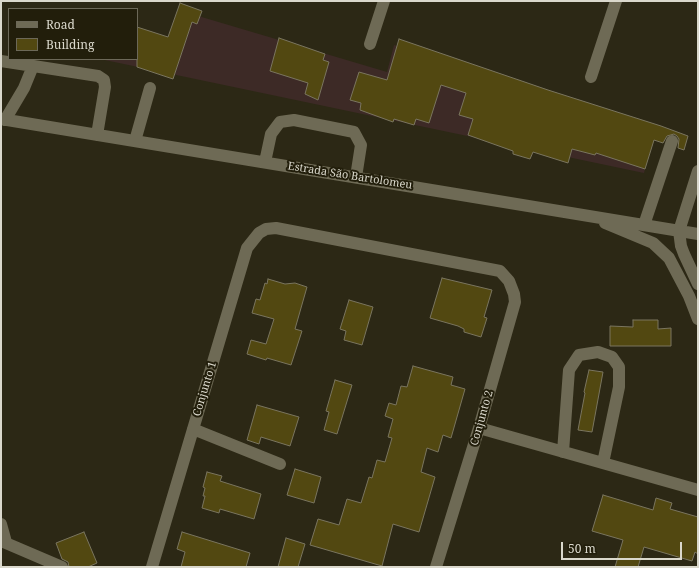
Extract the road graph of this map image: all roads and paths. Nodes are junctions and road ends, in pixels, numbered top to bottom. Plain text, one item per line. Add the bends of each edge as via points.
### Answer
1 (384, 1) edge
2 (616, 1) edge
3 (370, 44) dead end
4 (1, 61) edge
5 (34, 66) junction
6 (591, 77) dead end
7 (150, 88) dead end
8 (3, 120) edge
9 (97, 135) junction
10 (135, 141) junction
11 (672, 141) dead end
12 (264, 162) junction
13 (698, 171) edge
14 (356, 177) junction
15 (585, 215) junction
16 (644, 225) junction
17 (679, 231) junction
18 (698, 234) edge
19 (500, 271) joint
20 (698, 284) edge
21 (698, 319) edge
22 (479, 428) junction
23 (193, 430) junction
24 (563, 452) junction
25 (603, 463) junction
26 (280, 464) dead end
27 (698, 490) edge
28 (1, 524) edge
29 (3, 541) edge
30 (62, 567) edge
31 (152, 567) edge
32 (436, 567) edge

1 - 3 street
2 - 6 street
4 - 5 street
5 - 8 street via 24,88
5 - 9 street via 98,76 104,80
7 - 10 street
8 - 9 street, Estrada São Bartolomeu
9 - 10 street, Estrada São Bartolomeu
10 - 12 street, Estrada São Bartolomeu
11 - 16 street
12 - 14 street, Estrada São Bartolomeu
12 - 14 street via 271,134 280,122 294,120 354,132 360,145
13 - 17 street
14 - 15 street, Estrada São Bartolomeu
15 - 16 street, Estrada São Bartolomeu
15 - 21 street via 653,243 669,258
16 - 17 street, Estrada São Bartolomeu
17 - 18 street, Estrada São Bartolomeu
17 - 20 street via 683,250
19 - 22 street, Conjunto 2 via 510,281 515,302
19 - 23 street, Conjunto 1 via 276,228 259,232 247,248
22 - 24 street
22 - 32 street, Conjunto 2
23 - 26 street
23 - 31 street, Conjunto 1
24 - 25 street
24 - 25 street via 569,370 579,355 598,352 612,357 620,367 619,387
25 - 27 street
28 - 29 street
29 - 30 street

